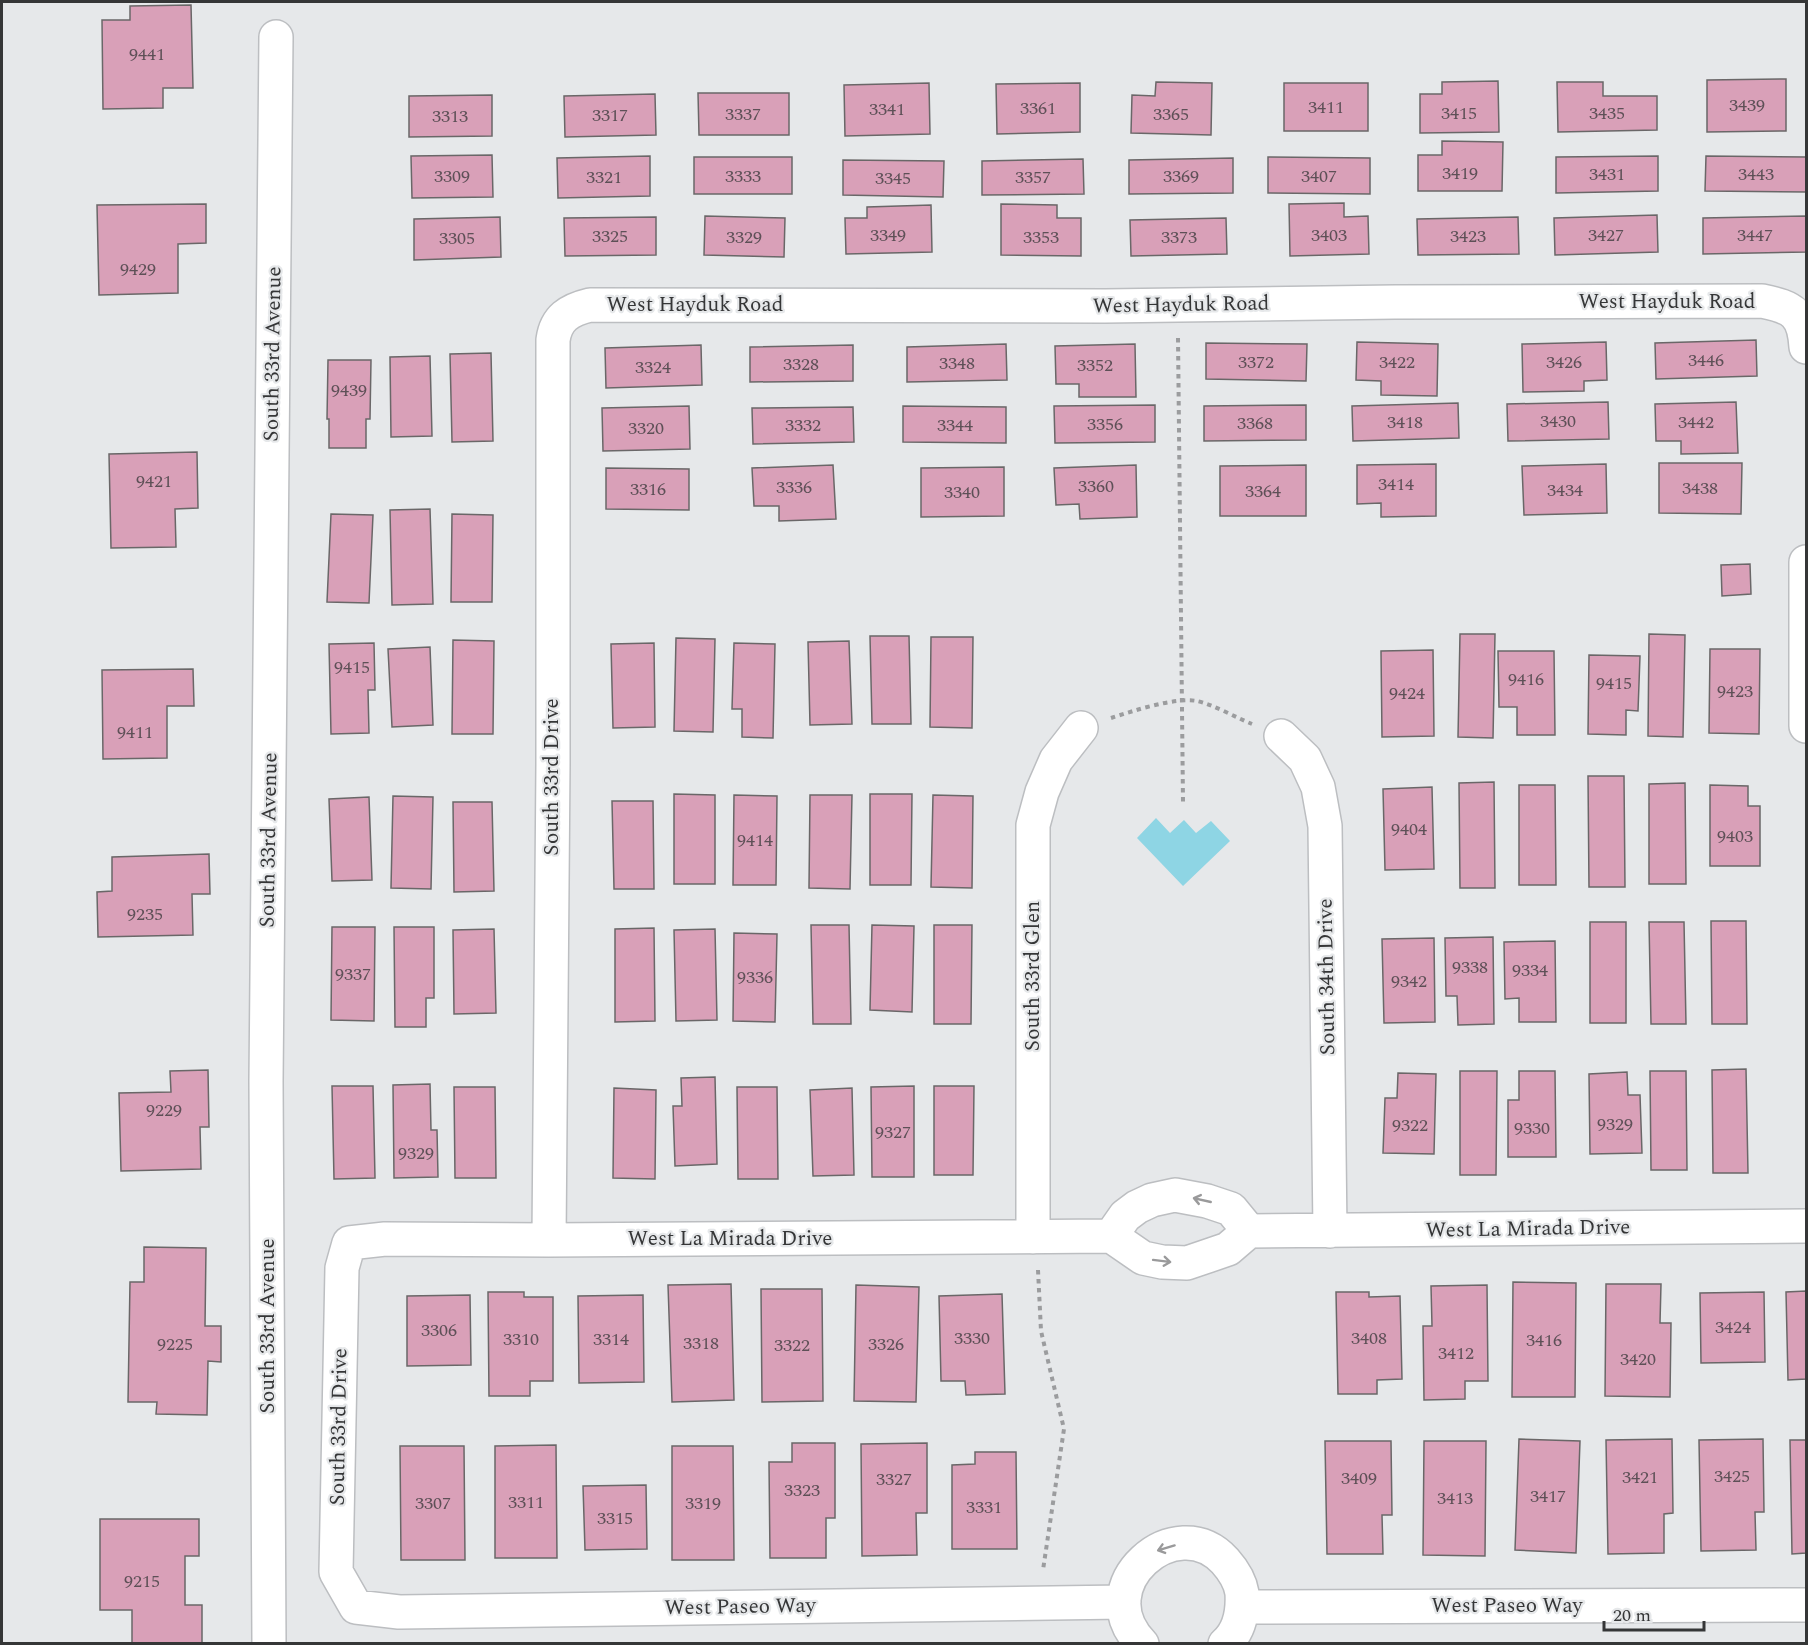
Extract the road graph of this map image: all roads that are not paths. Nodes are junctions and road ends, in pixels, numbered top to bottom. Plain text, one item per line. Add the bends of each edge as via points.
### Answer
1 (276, 37) dead end
2 (562, 316) joint
3 (1806, 347) edge
4 (1806, 562) edge
5 (1806, 629) edge
6 (1806, 726) edge
7 (1081, 728) road end
8 (1281, 736) road end
9 (1806, 1226) edge
10 (1249, 1231) junction
11 (1330, 1231) junction
12 (1111, 1236) junction
13 (1033, 1237) junction
14 (549, 1240) junction
15 (349, 1243) joint
16 (1124, 1602) junction
17 (1806, 1605) edge
18 (356, 1607) joint
19 (1243, 1607) junction
20 (269, 1644) edge
21 (1142, 1644) edge
22 (1226, 1644) edge

1 - 20 street, South 33rd Avenue via 266,1069
2 - 3 street, West Hayduk Road via 590,305 1762,301 1784,305 1798,316
2 - 14 street, South 33rd Drive via 553,340
4 - 5 street
5 - 6 street
7 - 13 street, South 33rd Glen via 1056,760 1033,825
8 - 11 street, South 34th Drive via 1305,759 1318,788 1325,826
9 - 11 street, West La Mirada Drive
10 - 11 street, West La Mirada Drive
12 -> 10 street via 1143,1258 1186,1263 1228,1250
10 -> 12 street via 1231,1209 1175,1195 1137,1207
12 - 13 street, West La Mirada Drive
13 - 14 street, West La Mirada Drive
14 - 15 street, West La Mirada Drive via 385,1239
15 - 18 street, South 33rd Drive via 342,1268 336,1572
16 - 18 street, West Paseo Way via 399,1612
19 -> 16 street via 1234,1571 1205,1547 1186,1543 1167,1545 1149,1554 1131,1575
16 - 21 street via 1127,1621
17 - 19 street, West Paseo Way
19 - 22 street via 1239,1625

